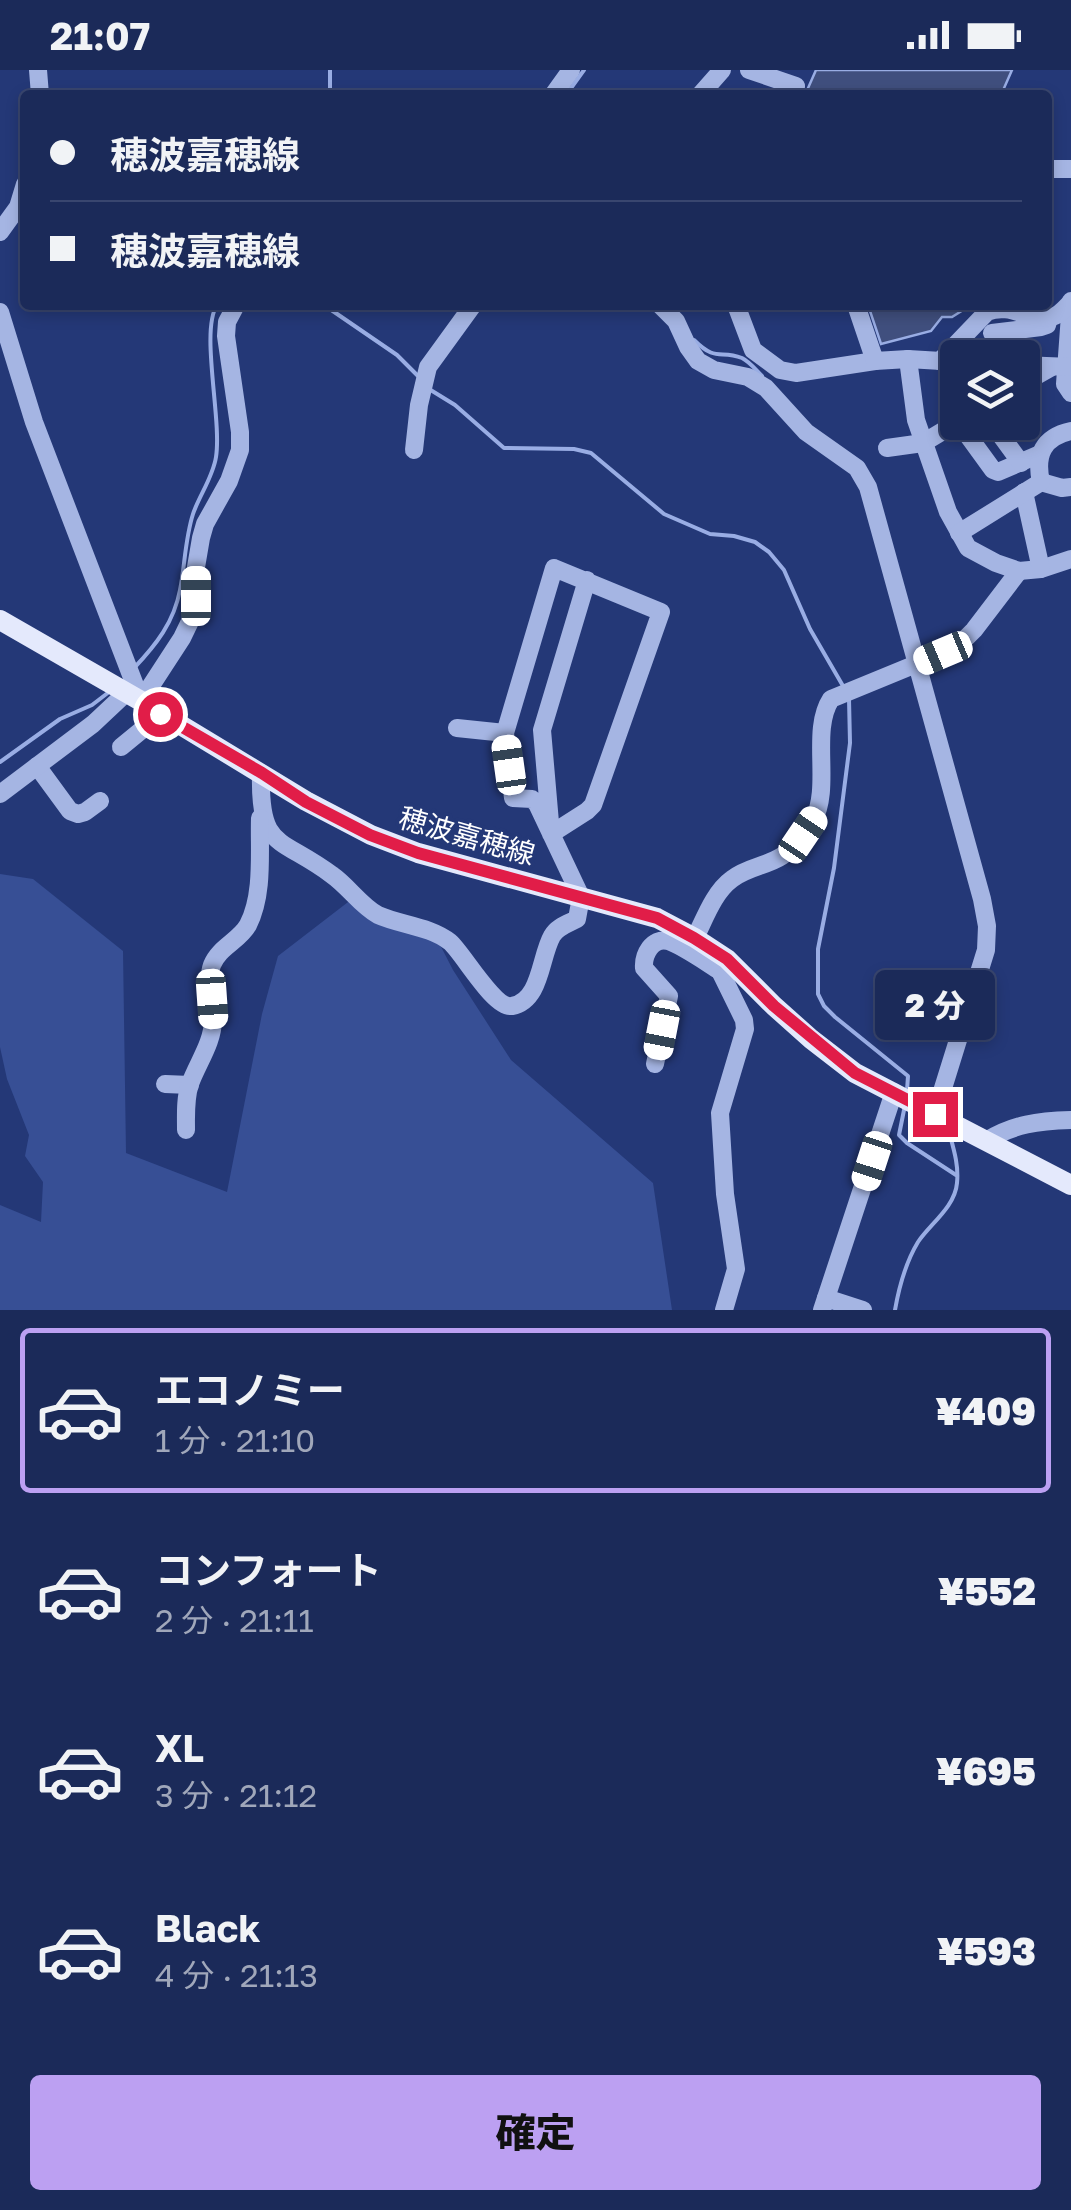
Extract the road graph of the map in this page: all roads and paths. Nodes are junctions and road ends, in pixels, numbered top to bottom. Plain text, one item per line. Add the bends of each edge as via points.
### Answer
1 (722, 70) edge
2 (749, 70) edge
3 (704, 90) edge
4 (796, 90) edge
5 (20, 200) edge
6 (0, 232) edge
7 (1071, 295) edge
8 (1070, 303) edge
9 (233, 310) edge
10 (469, 310) edge
11 (665, 310) edge
12 (738, 310) edge
13 (858, 310) edge
14 (992, 310) edge
15 (1009, 310) edge
16 (0, 312) edge
17 (1049, 318) junction
18 (992, 333) dead end
19 (965, 340) edge
20 (908, 359) junction
21 (874, 361) junction
22 (940, 361) edge
23 (1063, 367) edge
24 (1071, 394) edge
25 (1071, 431) edge
26 (940, 437) edge
27 (970, 440) edge
28 (1005, 440) edge
29 (923, 443) junction
30 (887, 448) dead end
31 (414, 450) dead end
32 (1040, 454) junction
33 (1021, 462) junction
34 (1032, 487) junction
35 (1071, 487) edge
36 (958, 533) junction
37 (1071, 559) edge
38 (1042, 569) junction
39 (1019, 571) junction
40 (587, 580) junction
41 (0, 620) edge
42 (918, 663) junction
43 (134, 697) junction
44 (160, 714) junction
45 (457, 728) dead end
46 (504, 733) junction
47 (121, 747) dead end
48 (38, 766) junction
49 (262, 773) junction
50 (0, 794) edge
51 (100, 801) dead end
52 (260, 807) junction
53 (550, 834) junction
54 (581, 897) junction
55 (694, 938) junction
56 (724, 965) junction
57 (656, 1064) dead end
58 (165, 1084) dead end
59 (190, 1085) junction
60 (894, 1092) junction
61 (935, 1114) junction
62 (1071, 1120) edge
63 (186, 1130) dead end
64 (986, 1140) junction
65 (1071, 1185) edge
66 (824, 1304) edge
67 (724, 1310) edge
68 (863, 1310) edge

1 - 3 street
2 - 4 street
5 - 6 street
7 - 8 street
8 - 17 street
8 - 23 street
9 - 43 street via 226,336 240,432 236,466 201,538 195,610 182,638
10 - 31 street via 428,367
11 - 42 street via 698,361 766,388 806,432 856,468 868,487
12 - 21 street via 753,350 780,370
13 - 21 street
14 - 19 street
15 - 17 street
16 - 43 street
17 - 18 street via 1041,328
20 - 21 street
20 - 22 street
20 - 29 street
23 - 24 street
25 - 32 street via 1055,436
26 - 29 street
27 - 33 street via 993,470
28 - 33 street
29 - 30 street
29 - 36 street
32 - 33 street
32 - 34 street
34 - 35 street
34 - 36 street
34 - 38 street
36 - 39 street via 979,555
37 - 38 street
38 - 39 street
39 - 42 street via 974,630
40 - 46 street via 554,568
40 - 53 street via 542,730
40 - 53 street via 661,612 592,805
41 - 43 main road, 穂波嘉穂線
42 - 55 street via 831,699 824,710 816,817 782,856 730,880
42 - 61 street via 986,926 986,950
43 - 44 main road, 穂波嘉穂線
43 - 48 street
44 - 47 street
44 - 49 main road, 穂波嘉穂線
45 - 46 street
46 - 53 street via 513,798 532,799
48 - 50 street
48 - 51 street via 70,811 85,812
49 - 52 street
49 - 54 main road, 穂波嘉穂線 via 370,835
52 - 54 street via 284,847 332,875 376,914 449,941 504,1006 532,992 553,935 576,919
52 - 59 street via 254,905 247,927 212,965 211,1036
53 - 54 street
54 - 55 main road, 穂波嘉穂線 via 657,918
55 - 56 main road, 穂波嘉穂線
56 - 57 street via 669,942 650,947 644,968 669,996
56 - 60 main road, 穂波嘉穂線 via 855,1073
56 - 67 street via 745,1030 720,1114 736,1269
58 - 59 street
59 - 63 street
60 - 61 main road, 穂波嘉穂線
60 - 66 street
61 - 64 main road, 穂波嘉穂線
62 - 64 street via 1007,1128
64 - 65 main road, 穂波嘉穂線
66 - 68 street

